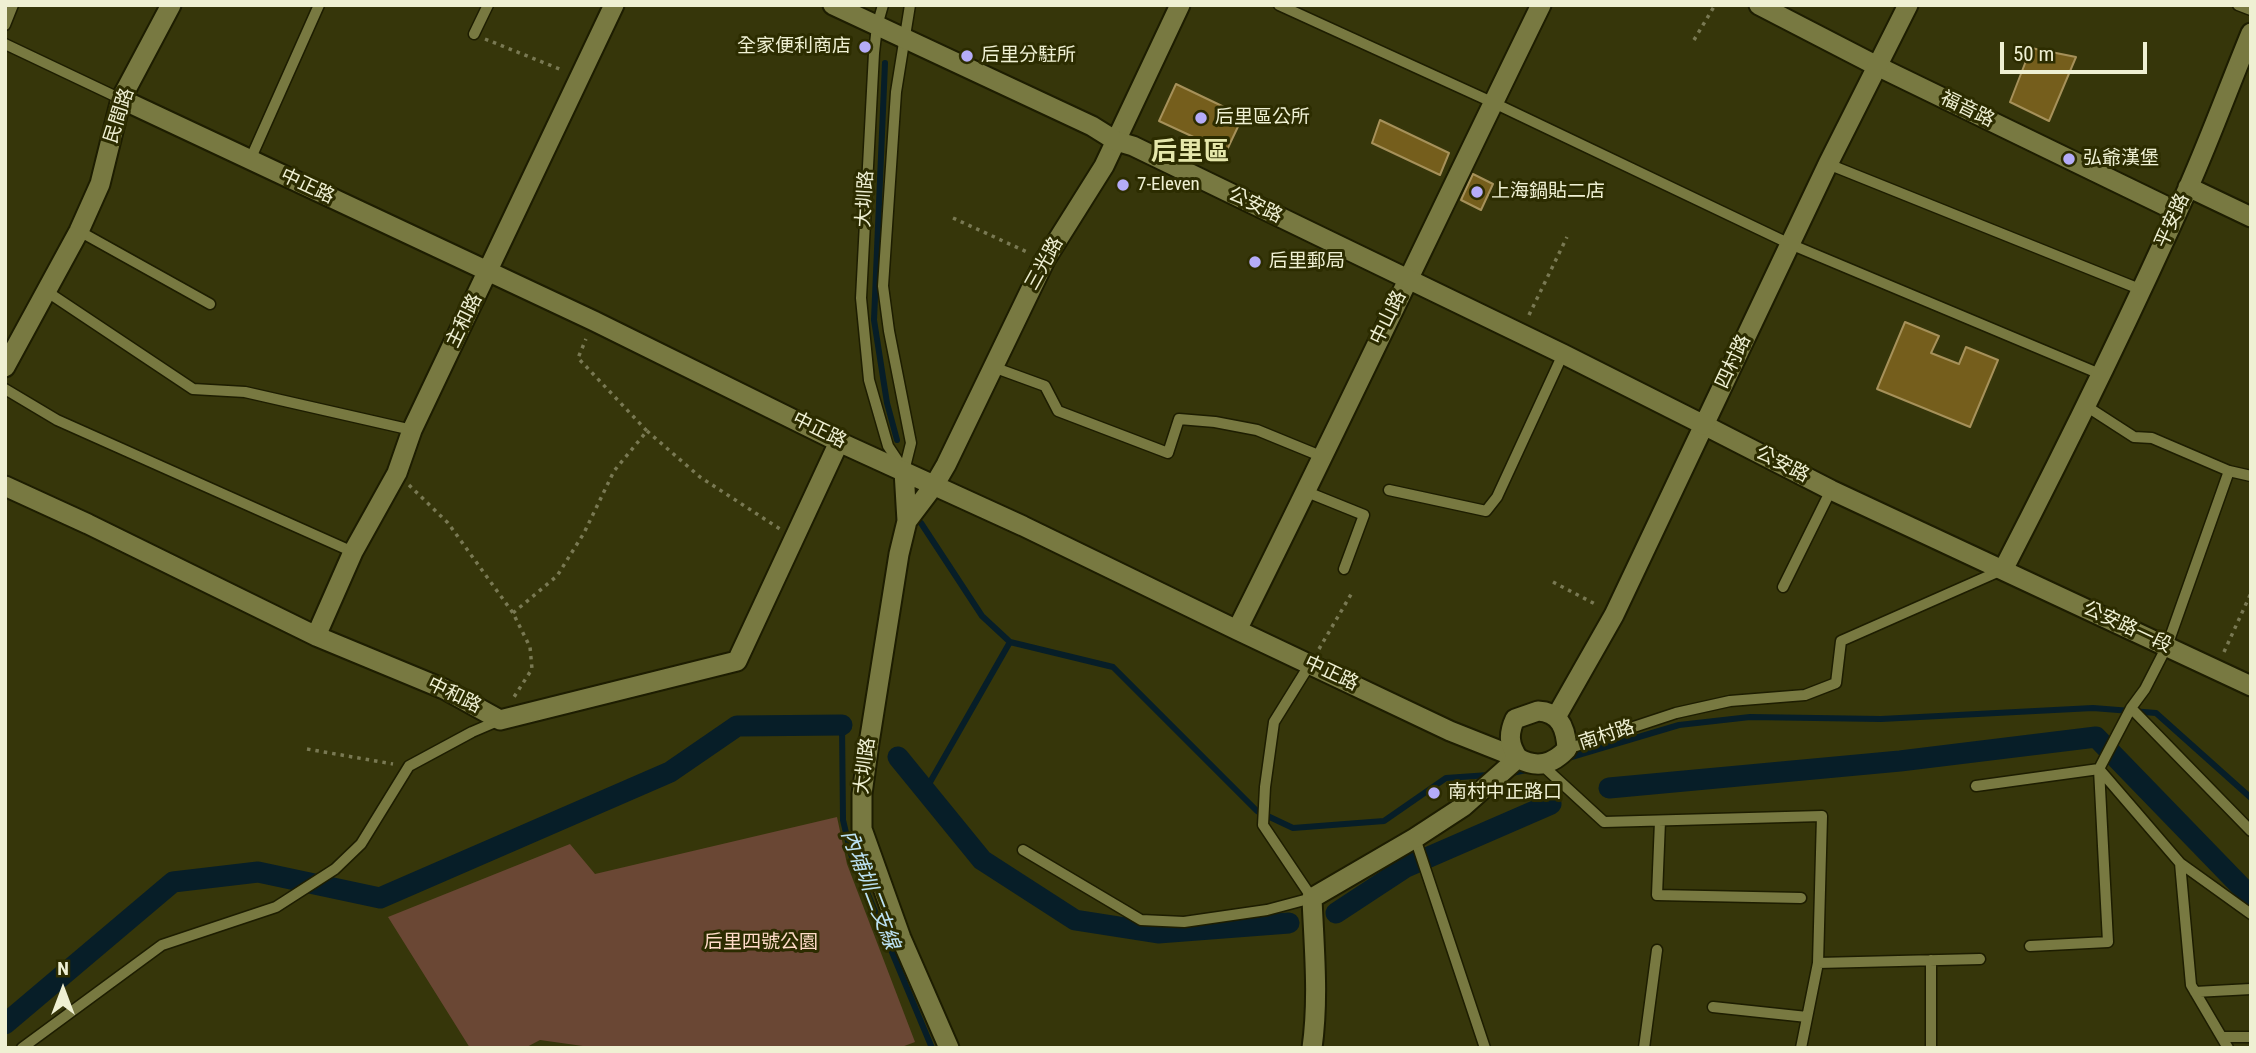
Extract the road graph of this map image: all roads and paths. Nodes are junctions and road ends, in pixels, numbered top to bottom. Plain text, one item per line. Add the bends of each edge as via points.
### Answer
1 (13, 5) edge
2 (171, 5) edge
3 (319, 5) edge
4 (488, 5) edge
5 (614, 5) edge
6 (833, 5) edge
7 (883, 5) edge
8 (910, 5) edge
9 (1180, 5) edge
10 (1279, 5) edge
11 (1541, 5) edge
12 (1715, 5) edge
13 (1759, 5) edge
14 (1908, 5) edge
15 (2238, 5) edge
16 (2251, 10) edge
17 (5, 25) edge
18 (877, 26) junction
19 (2251, 33) edge
20 (474, 34) joint
21 (905, 39) junction
22 (1694, 40) dead end
23 (5, 44) edge
24 (1877, 66) junction
25 (580, 78) junction
26 (121, 99) junction
27 (1494, 103) junction
28 (1116, 141) junction
29 (250, 160) junction
30 (1828, 164) junction
31 (2188, 187) junction
32 (2176, 211) junction
33 (2251, 217) edge
34 (953, 218) dead end
35 (79, 231) junction
36 (1567, 237) dead end
37 (1790, 244) junction
38 (1045, 260) junction
39 (489, 272) junction
40 (1407, 279) junction
41 (2142, 290) junction
42 (46, 292) junction
43 (210, 304) dead end
44 (594, 321) junction
45 (1520, 333) junction
46 (1563, 354) junction
47 (5, 367) edge
48 (993, 367) junction
49 (2100, 374) junction
50 (5, 389) edge
51 (2086, 406) junction
52 (1704, 425) junction
53 (412, 430) junction
54 (647, 431) junction
55 (839, 442) junction
56 (1323, 457) junction
57 (904, 471) junction
58 (2229, 471) junction
59 (397, 473) junction
60 (2251, 477) edge
61 (935, 484) junction
62 (5, 486) edge
63 (1389, 490) dead end
64 (1831, 490) junction
65 (1307, 492) junction
66 (907, 521) junction
67 (794, 539) junction
68 (353, 552) junction
69 (1344, 569) dead end
70 (2003, 570) junction
71 (1553, 582) dead end
72 (1783, 587) dead end
73 (1353, 591) dead end
74 (2251, 593) edge
75 (513, 613) junction
76 (1614, 615) junction
77 (1237, 630) junction
78 (316, 636) junction
79 (2167, 646) junction
80 (1310, 664) junction
81 (2215, 671) junction
82 (2251, 686) edge
83 (2131, 708) junction
84 (1556, 717) junction
85 (500, 720) junction
86 (307, 749) dead end
87 (1567, 749) junction
88 (1518, 758) junction
89 (1542, 764) junction
90 (409, 766) junction
91 (2099, 769) junction
92 (1976, 786) dead end
93 (1660, 821) junction
94 (2251, 831) edge
95 (1417, 843) junction
96 (1023, 850) dead end
97 (2180, 863) junction
98 (1312, 898) junction
99 (1801, 898) dead end
100 (2251, 914) edge
101 (2030, 946) dead end
102 (1657, 950) dead end
103 (1980, 959) dead end
104 (1931, 960) junction
105 (1818, 963) junction
106 (2251, 989) edge
107 (2195, 992) junction
108 (1713, 1007) dead end
109 (1807, 1017) junction
110 (2224, 1037) junction
111 (2251, 1037) edge
112 (22, 1048) edge
113 (949, 1048) edge
114 (1312, 1048) edge
115 (1485, 1048) edge
116 (1644, 1048) edge
117 (1801, 1048) edge
118 (1931, 1048) edge
119 (2228, 1048) edge

1 - 17 lane
2 - 26 street, 民間路
3 - 29 lane
4 - 20 lane
5 - 25 street, 主和路
6 - 18 street, 公安路
7 - 18 lane, 大圳路
8 - 21 lane, 大圳路
9 - 28 street, 三光路
10 - 27 lane
11 - 27 street, 中山路
12 - 22 path
13 - 24 street, 福音路
14 - 24 street, 四村路
15 - 16 lane
18 - 21 street, 公安路
18 - 57 lane, 大圳路 via 861,298 869,380 888,446
19 - 31 street, 平安路
20 - 25 path
21 - 28 street, 公安路
21 - 57 lane, 大圳路 via 896,92 883,286 911,443
23 - 26 lane
24 - 30 street, 四村路
24 - 32 street, 福音路
25 - 39 street, 主和路
26 - 29 street, 中正路
26 - 35 street, 民間路 via 100,184
27 - 37 lane
27 - 40 street, 中山路
28 - 38 street, 三光路
28 - 40 street, 公安路
29 - 39 street, 中正路
30 - 37 street, 四村路
30 - 41 lane
31 - 32 street, 平安路
31 - 33 street
32 - 41 street, 平安路
34 - 38 path
35 - 42 street, 民間路
35 - 43 lane
36 - 45 path
37 - 49 lane
37 - 52 street, 四村路
38 - 48 street, 三光路
39 - 44 street, 中正路
39 - 53 street, 主和路
40 - 45 street, 公安路
40 - 56 street, 中山路
41 - 49 street, 平安路
42 - 47 street, 民間路
42 - 53 lane via 193,389 245,392
44 - 54 path via 578,358
44 - 55 street, 中正路
45 - 46 street, 公安路
46 - 52 street, 公安路
46 - 63 lane via 1497,497 1486,511
48 - 56 lane via 1045,386 1058,411 1168,453 1179,419 1257,430
48 - 61 street, 三光路
49 - 51 street, 平安路
50 - 68 lane via 57,420
51 - 58 lane via 2134,436 2152,438
51 - 70 street, 平安路
52 - 64 street, 公安路
52 - 76 street, 四村路
53 - 59 street, 主和路
54 - 67 path via 700,477
54 - 75 path via 614,471 584,533 556,576
55 - 57 street, 中正路
55 - 67 street, 中和路
56 - 65 street, 中山路
57 - 61 street, 中正路
57 - 66 street, 大圳路
58 - 60 lane
58 - 79 lane
59 - 68 street, 主和路
59 - 75 path via 448,523
61 - 66 street, 三光路
61 - 77 street, 中正路
62 - 78 street, 中和路
64 - 70 street, 公安路
64 - 72 lane
65 - 69 lane via 1364,515
65 - 77 street, 中山路
66 - 113 street, 大圳路 via 869,743 862,829 901,938
67 - 85 street, 中和路 via 737,661
68 - 78 street, 主和路
70 - 79 street, 公安路一段
70 - 87 lane, 南村路 via 1841,641 1836,683 1805,695 1730,701 1676,713
71 - 76 path
73 - 80 path
74 - 81 path
75 - 85 path via 530,647 532,669
76 - 84 street, 四村路
77 - 80 street, 中正路
78 - 85 street, 中和路 via 444,689
79 - 81 street, 公安路一段
79 - 83 lane
80 - 88 street, 中正路
80 - 98 lane via 1274,722 1263,825
81 - 82 street, 公安路一段
83 - 91 lane
83 - 94 lane
84 - 87 street via 1565,730
84 - 88 street via 1538,711 1515,719 1511,746
85 - 90 lane
86 - 90 path
87 - 89 street, 南村路 via 1555,761
88 - 89 street
88 - 95 street
89 - 93 lane via 1604,822
90 - 112 lane via 361,845 335,869 276,907 162,944
91 - 92 lane
91 - 97 lane
91 - 101 lane via 2108,942
93 - 99 lane via 1657,895
93 - 105 lane via 1822,816
95 - 98 street
95 - 115 lane
96 - 98 lane via 1141,920 1184,922 1267,910
97 - 100 lane
97 - 107 lane
98 - 114 street via 1316,1022
102 - 116 lane
103 - 104 lane
104 - 105 lane
104 - 118 lane
105 - 109 lane
106 - 107 lane
107 - 110 lane
108 - 109 lane
109 - 117 lane
110 - 111 lane
110 - 119 lane

